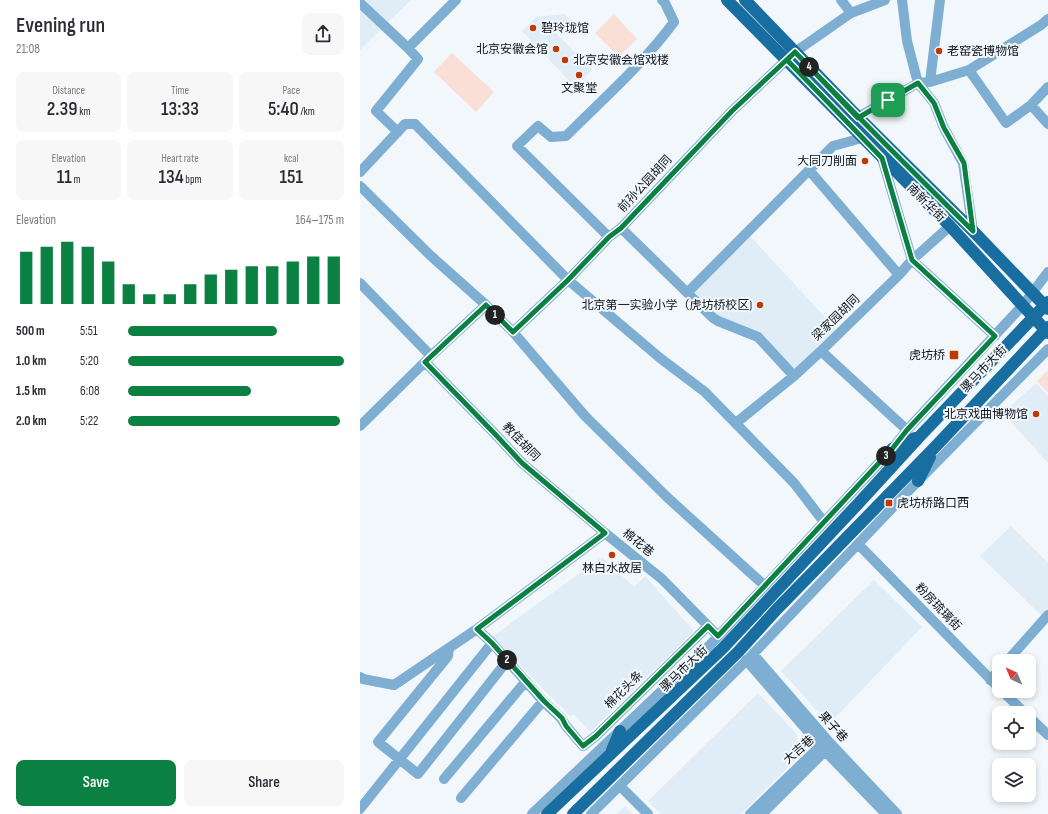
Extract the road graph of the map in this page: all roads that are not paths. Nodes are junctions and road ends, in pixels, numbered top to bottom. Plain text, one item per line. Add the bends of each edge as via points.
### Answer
1 (456, 0) edge
2 (662, 0) edge
3 (727, 0) edge
4 (745, 0) edge
5 (841, 0) edge
6 (885, 0) edge
7 (902, 0) edge
8 (940, 0) edge
9 (360, 3) edge
10 (851, 13) junction
11 (1046, 25) edge
12 (408, 48) junction
13 (791, 56) junction
14 (969, 70) junction
15 (930, 82) junction
16 (918, 83) junction
17 (1048, 87) edge
18 (1031, 105) junction
19 (858, 118) junction
20 (1048, 124) edge
21 (398, 132) junction
22 (862, 138) junction
23 (882, 158) junction
24 (809, 170) junction
25 (360, 172) edge
26 (360, 186) edge
27 (950, 226) junction
28 (621, 228) junction
29 (973, 231) junction
30 (609, 237) junction
31 (912, 260) junction
32 (1048, 272) edge
33 (899, 275) junction
34 (568, 280) junction
35 (360, 283) edge
36 (688, 292) junction
37 (1032, 292) junction
38 (486, 305) junction
39 (1023, 305) junction
40 (1047, 305) edge
41 (1034, 316) junction
42 (1047, 330) edge
43 (513, 332) junction
44 (995, 336) junction
45 (1048, 350) edge
46 (821, 351) junction
47 (428, 359) junction
48 (794, 376) junction
49 (736, 423) junction
50 (360, 426) edge
51 (907, 430) junction
52 (921, 435) junction
53 (937, 445) junction
54 (892, 449) junction
55 (918, 481) junction
56 (824, 522) junction
57 (605, 533) junction
58 (858, 544) junction
59 (765, 586) junction
60 (1048, 615) edge
61 (708, 626) junction
62 (477, 629) junction
63 (718, 636) junction
64 (492, 643) junction
65 (449, 648) junction
66 (1013, 654) edge
67 (749, 657) junction
68 (507, 661) junction
69 (706, 663) junction
70 (684, 669) junction
71 (360, 677) edge
72 (990, 680) edge
73 (526, 681) junction
74 (1009, 698) edge
75 (544, 701) junction
76 (1018, 706) edge
77 (1036, 724) edge
78 (620, 731) junction
79 (1048, 735) edge
80 (826, 747) junction
81 (610, 754) junction
82 (399, 760) junction
83 (444, 779) dead end
84 (620, 786) junction
85 (461, 798) dead end
86 (360, 809) edge
87 (532, 814) edge
88 (547, 814) edge
89 (573, 814) edge
90 (591, 814) edge
91 (648, 814) edge
92 (750, 814) edge
93 (762, 814) edge
94 (886, 814) edge
95 (897, 814) edge

1 - 12 street
2 - 30 street via 674,22 659,42 566,136 551,137 538,126 517,146
3 - 13 main road, 南新华街
4 - 13 main road, 南新华街
5 - 10 street
6 - 10 street, 前孙公园胡同
7 - 16 street via 907,41
8 - 15 street
9 - 12 street
10 - 13 street, 前孙公园胡同
11 - 14 street
12 - 21 street via 418,59 376,111
13 - 19 main road, 南新华街
13 - 22 main road, 南新华街
13 - 28 street, 前孙公园胡同 via 732,111
14 - 15 street
14 - 18 street via 1006,123
15 - 16 street
16 - 19 street
16 - 29 street via 934,103 944,128 964,163
17 - 18 street
18 - 20 street
19 - 29 main road, 南新华街
21 - 25 street
21 - 34 street via 405,124 415,124
22 - 23 main road, 南新华街
22 - 24 street via 833,146
23 - 27 main road, 南新华街
23 - 31 street
24 - 33 street
24 - 36 street
26 - 38 street via 431,256
27 - 31 street, 梁家园胡同
27 - 39 main road, 南新华街
28 - 30 street, 前孙公园胡同
28 - 36 street
29 - 37 main road, 南新华街
30 - 34 street, 前孙公园胡同
31 - 33 street, 梁家园胡同
31 - 44 street
32 - 37 street, 骡马市大街
33 - 46 street, 梁家园胡同
34 - 43 street, 前孙公园胡同
34 - 49 street via 660,358 705,392
35 - 47 street, 教佳胡同
36 - 48 street via 718,321 758,337
37 - 39 street, 骡马市大街
37 - 40 main road, 南新华街
38 - 43 street
38 - 47 street
39 - 41 main road, 南新华街
39 - 44 street, 骡马市大街
40 - 41 main road, 骡马市大街
41 - 42 main road, 南新华街
41 - 52 main road, 骡马市大街
42 - 53 main road, 骡马市大街
43 - 59 street via 585,416 668,498
44 - 51 street, 骡马市大街
45 - 55 street
46 - 48 street, 梁家园胡同
46 - 51 street
47 - 50 street
47 - 57 street, 教佳胡同 via 522,463
48 - 49 street, 梁家园胡同
49 - 56 street via 794,483
51 - 54 street, 骡马市大街
52 - 54 main road
52 - 69 main road, 骡马市大街
53 - 55 main road
53 - 89 main road, 骡马市大街 via 739,651
54 - 56 street, 骡马市大街
55 - 58 street
56 - 59 street, 骡马市大街
57 - 61 street, 棉花巷 via 662,579
57 - 62 street, 棉花巷
58 - 67 street
58 - 72 street, 粉房琉璃街
59 - 63 street, 骡马市大街
60 - 66 street
61 - 63 street, 棉花巷
61 - 75 street, 棉花头条 via 583,746 562,718
62 - 64 street
62 - 65 street, 棉花巷
63 - 70 street, 骡马市大街
64 - 68 street
64 - 82 street
65 - 71 street, 棉花巷 via 394,685
65 - 82 street via 448,656 378,742
67 - 80 street, 果子巷
67 - 84 street
68 - 73 street
68 - 82 street via 418,774
69 - 70 main road
69 - 81 main road, 骡马市大街
70 - 78 street, 骡马市大街
73 - 75 street
73 - 83 street
74 - 76 street
75 - 85 street
77 - 79 street
78 - 81 main road
78 - 87 street, 骡马市大街
80 - 92 street, 大吉巷
80 - 93 street, 大吉巷
80 - 94 street, 果子巷
80 - 95 street, 果子巷
81 - 88 main road, 骡马市大街
82 - 86 street
84 - 90 street
84 - 91 street

